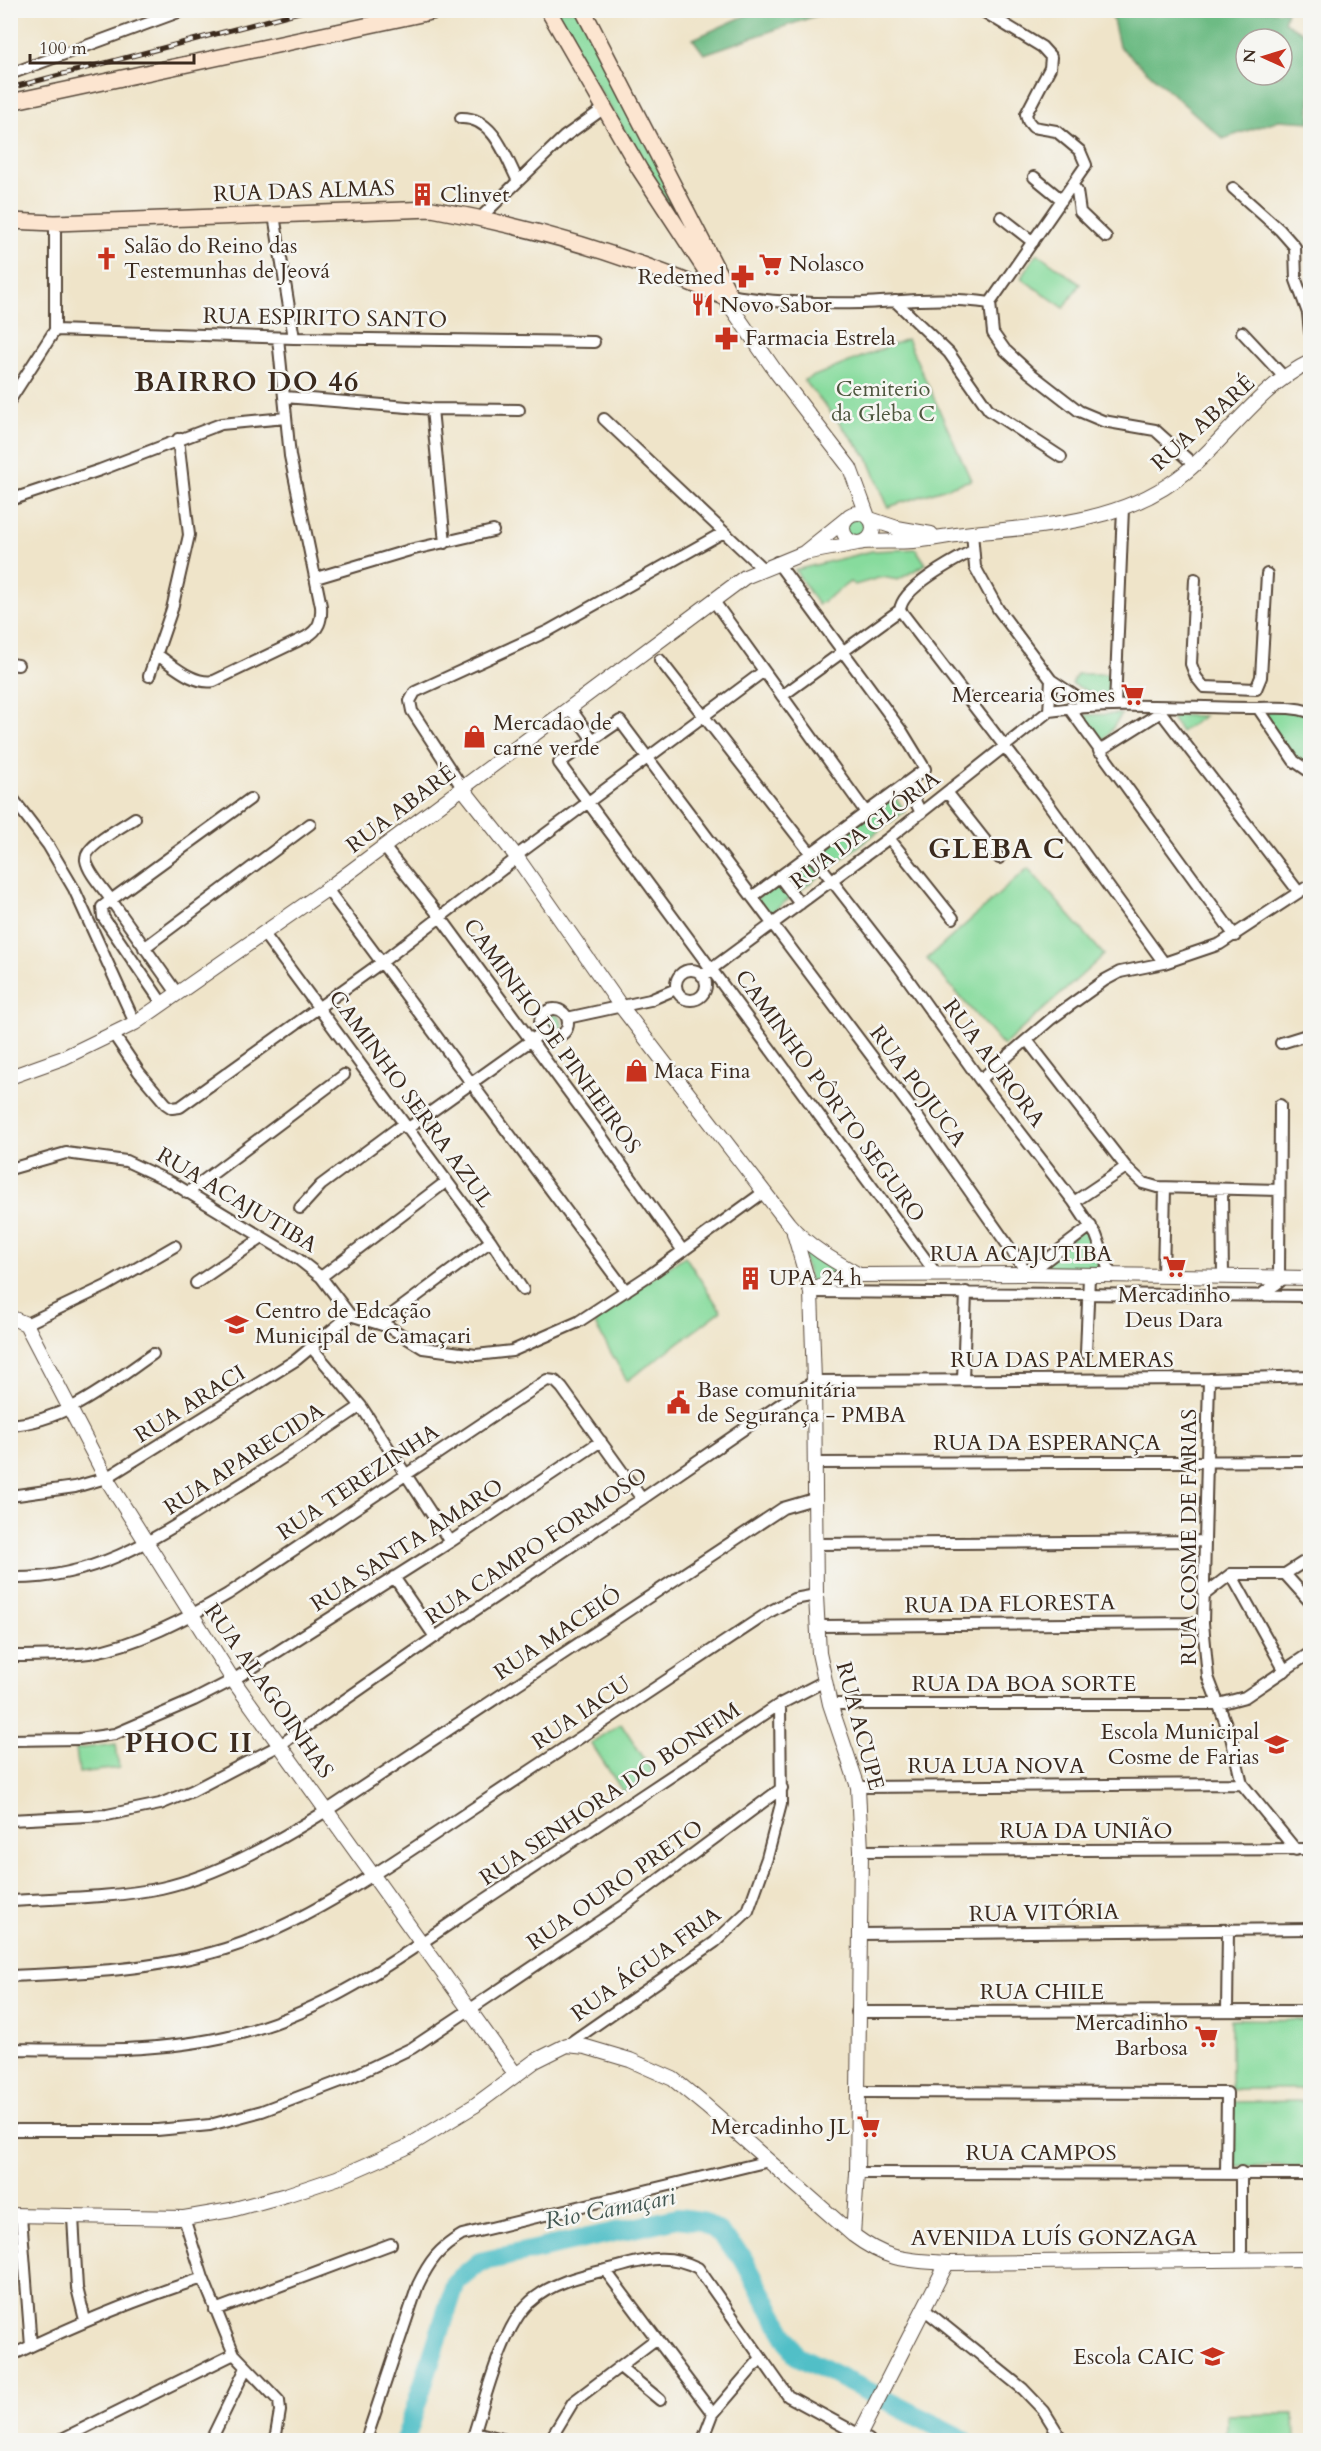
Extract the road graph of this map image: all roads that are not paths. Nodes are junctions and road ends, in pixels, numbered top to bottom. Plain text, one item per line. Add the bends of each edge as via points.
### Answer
1 (184, 10) edge
2 (440, 10) edge
3 (548, 10) edge
4 (583, 10) edge
5 (981, 10) edge
6 (10, 74) edge
7 (10, 102) edge
8 (603, 109) junction
9 (461, 118) dead end
10 (1034, 177) dead end
11 (517, 179) junction
12 (1072, 185) junction
13 (1233, 188) dead end
14 (1062, 200) junction
15 (274, 215) junction
16 (1001, 217) dead end
17 (480, 218) junction
18 (10, 221) edge
19 (56, 224) junction
20 (1106, 237) dead end
21 (1033, 242) junction
22 (727, 296) junction
23 (895, 301) junction
24 (990, 303) junction
25 (55, 330) junction
26 (1242, 332) dead end
27 (1311, 332) edge
28 (278, 338) junction
29 (294, 338) junction
30 (594, 342) dead end
31 (1311, 362) edge
32 (1286, 378) junction
33 (285, 397) junction
34 (10, 400) edge
35 (432, 409) junction
36 (519, 410) dead end
37 (286, 418) junction
38 (604, 419) dead end
39 (178, 439) junction
40 (1061, 457) dead end
41 (1194, 465) junction
42 (854, 475) junction
43 (10, 500) edge
44 (1123, 508) junction
45 (846, 518) junction
46 (869, 518) junction
47 (493, 531) dead end
48 (724, 532) junction
49 (972, 533) junction
50 (942, 536) junction
51 (445, 543) junction
52 (860, 543) junction
53 (972, 551) junction
54 (804, 554) junction
55 (777, 562) junction
56 (762, 568) junction
57 (1267, 574) dead end
58 (316, 578) junction
59 (1195, 579) dead end
60 (713, 600) junction
61 (900, 610) junction
62 (843, 652) junction
63 (156, 654) junction
64 (660, 660) dead end
65 (764, 670) junction
66 (149, 675) dead end
67 (1051, 680) junction
68 (1225, 687) junction
69 (782, 696) junction
70 (1090, 706) junction
71 (1115, 706) junction
72 (1224, 706) junction
73 (570, 708) junction
74 (1069, 708) junction
75 (1258, 708) junction
76 (1159, 709) junction
77 (1049, 711) junction
78 (1311, 712) edge
79 (704, 715) junction
80 (593, 740) junction
81 (1005, 747) junction
82 (1099, 751) junction
83 (648, 758) junction
84 (1311, 772) edge
85 (907, 784) junction
86 (463, 789) junction
87 (947, 792) junction
88 (10, 795) edge
89 (250, 799) dead end
90 (588, 802) junction
91 (865, 811) junction
92 (921, 813) junction
93 (135, 818) dead end
94 (310, 824) dead end
95 (889, 838) junction
96 (384, 847) junction
97 (809, 854) junction
98 (517, 857) junction
99 (999, 858) dead end
100 (780, 876) junction
101 (832, 881) junction
102 (1311, 885) edge
103 (327, 889) junction
104 (1299, 891) junction
105 (752, 897) junction
106 (111, 900) junction
107 (800, 904) junction
108 (441, 918) junction
109 (953, 918) dead end
110 (773, 925) junction
111 (264, 934) junction
112 (1235, 936) junction
113 (144, 948) junction
114 (382, 962) junction
115 (1164, 963) junction
116 (707, 973) junction
117 (676, 989) junction
118 (177, 993) junction
119 (162, 1003) junction
120 (620, 1005) junction
121 (320, 1007) junction
122 (567, 1018) junction
123 (135, 1023) junction
124 (543, 1032) junction
125 (1311, 1034) edge
126 (114, 1035) junction
127 (1027, 1040) junction
128 (531, 1041) junction
129 (1281, 1043) dead end
130 (344, 1075) dead end
131 (10, 1077) edge
132 (980, 1080) junction
133 (471, 1083) junction
134 (1280, 1105) dead end
135 (405, 1126) junction
136 (1126, 1167) junction
137 (10, 1169) edge
138 (447, 1181) junction
139 (1165, 1188) junction
140 (1222, 1190) junction
141 (1279, 1190) junction
142 (764, 1192) junction
143 (187, 1193) junction
144 (1074, 1202) junction
145 (300, 1208) dead end
146 (1091, 1226) junction
147 (794, 1231) junction
148 (262, 1238) junction
149 (491, 1241) junction
150 (175, 1246) dead end
151 (683, 1251) junction
152 (1028, 1274) junction
153 (859, 1275) junction
154 (937, 1275) junction
155 (1163, 1275) junction
156 (1089, 1276) junction
157 (1111, 1276) junction
158 (1223, 1276) junction
159 (321, 1277) junction
160 (1282, 1277) junction
161 (1311, 1278) edge
162 (196, 1283) dead end
163 (523, 1290) dead end
164 (626, 1291) junction
165 (810, 1292) junction
166 (966, 1292) junction
167 (1088, 1293) junction
168 (1260, 1296) junction
169 (1311, 1296) edge
170 (350, 1316) junction
171 (11, 1317) edge
172 (379, 1323) junction
173 (26, 1324) junction
174 (312, 1348) junction
175 (1086, 1353) dead end
176 (153, 1354) dead end
177 (1311, 1376) edge
178 (1209, 1379) junction
179 (963, 1380) junction
180 (814, 1381) junction
181 (361, 1406) junction
182 (71, 1408) junction
183 (10, 1425) edge
184 (601, 1441) junction
185 (1207, 1461) junction
186 (1311, 1461) edge
187 (815, 1463) junction
188 (404, 1474) junction
189 (106, 1478) junction
190 (10, 1496) edge
191 (814, 1498) junction
192 (642, 1499) junction
193 (1205, 1541) junction
194 (450, 1542) junction
195 (146, 1544) junction
196 (815, 1544) junction
197 (1311, 1558) edge
198 (1230, 1574) junction
199 (1285, 1574) junction
200 (394, 1576) junction
201 (10, 1578) edge
202 (816, 1595) junction
203 (1204, 1595) junction
204 (1311, 1602) edge
205 (191, 1616) junction
206 (1203, 1623) junction
207 (817, 1626) junction
208 (435, 1637) junction
209 (1311, 1653) edge
210 (10, 1656) edge
211 (1285, 1671) junction
212 (233, 1680) junction
213 (823, 1682) junction
214 (780, 1704) junction
215 (830, 1704) junction
216 (1219, 1704) junction
217 (10, 1740) edge
218 (280, 1745) junction
219 (1242, 1784) junction
220 (858, 1787) junction
221 (782, 1788) junction
222 (326, 1811) junction
223 (10, 1820) edge
224 (1296, 1850) junction
225 (1311, 1850) edge
226 (861, 1851) junction
227 (373, 1875) junction
228 (10, 1901) edge
229 (1311, 1929) edge
230 (1228, 1930) junction
231 (860, 1935) junction
232 (421, 1942) junction
233 (10, 1976) edge
234 (469, 2010) junction
235 (1227, 2011) junction
236 (1311, 2011) edge
237 (857, 2012) junction
238 (567, 2045) junction
239 (10, 2049) edge
240 (516, 2075) junction
241 (856, 2092) junction
242 (10, 2130) edge
243 (769, 2161) junction
244 (1226, 2172) junction
245 (1241, 2172) junction
246 (857, 2173) junction
247 (1311, 2174) edge
248 (16, 2215) edge
249 (73, 2217) junction
250 (184, 2217) junction
251 (853, 2235) junction
252 (391, 2244) dead end
253 (1240, 2259) junction
254 (1311, 2259) edge
255 (947, 2263) junction
256 (605, 2270) junction
257 (203, 2278) junction
258 (215, 2310) junction
259 (925, 2310) junction
260 (85, 2320) junction
261 (656, 2339) junction
262 (31, 2346) junction
263 (234, 2354) junction
264 (10, 2356) edge
265 (761, 2358) junction
266 (620, 2367) junction
267 (246, 2368) junction
268 (660, 2400) dead end
269 (713, 2414) junction
270 (474, 2436) edge
271 (862, 2439) edge
272 (60, 2440) edge
273 (211, 2440) edge
274 (275, 2440) edge
275 (366, 2440) edge
276 (506, 2440) edge
277 (550, 2440) edge
278 (703, 2440) edge
279 (1062, 2440) edge

1 - 6 street
2 - 7 main road
3 - 8 main road
4 - 22 main road
5 - 12 street via 1042,47 1051,57 1050,68 1026,114 1033,126 1056,131 1080,151 1086,165
8 - 11 street
8 - 22 main road via 645,178
9 - 11 street via 474,118 487,127
10 - 14 street
11 - 17 street
12 - 14 street
12 - 20 street via 1077,190 1080,212
13 - 27 street via 1295,247 1296,280
14 - 21 street
15 - 17 main road, RUA DAS ALMAS via 432,209
15 - 19 main road, RUA DAS ALMAS
15 - 29 street
16 - 21 street
17 - 22 main road, RUA DAS ALMAS via 610,251
18 - 19 main road, RUA DAS ALMAS
19 - 25 street
21 - 24 street
22 - 23 street via 786,301
22 - 42 street
23 - 24 street via 958,299
23 - 40 street via 949,354 989,410
24 - 41 street via 991,326 997,341 1043,385 1092,417 1155,430
25 - 28 street, RUA ESPIRITO SANTO
25 - 34 street
26 - 32 street
28 - 29 street, RUA ESPIRITO SANTO
28 - 33 street
29 - 30 street, RUA ESPIRITO SANTO
31 - 32 street, RUA ABARÉ
32 - 41 street, RUA ABARÉ
33 - 35 street
33 - 37 street
35 - 36 street
35 - 51 street
37 - 39 street via 221,424
37 - 58 street via 297,495
38 - 48 street
39 - 43 street
39 - 63 street via 189,535 172,609
41 - 44 street, RUA ABARÉ via 1164,487
42 - 45 street via 854,492
42 - 46 street
44 - 49 street, RUA ABARÉ via 1053,525
44 - 71 street
45 - 46 street via 856,513
45 - 52 street via 845,537
45 - 54 street, RUA ABARÉ
46 - 50 street, RUA ABARÉ via 897,528
46 - 52 street via 872,532
47 - 51 street
48 - 56 street
48 - 86 street via 548,631 416,692 410,701 412,711
49 - 50 street, RUA ABARÉ
49 - 53 street
50 - 52 street, RUA ABARÉ
51 - 58 street
52 - 54 street, RUA ABARÉ
53 - 61 street via 912,590 901,600
53 - 67 street via 977,573 988,593
54 - 55 street, RUA ABARÉ
55 - 56 street, RUA ABARÉ
55 - 62 street
56 - 60 street, RUA ABARÉ
57 - 68 street via 1258,685 1256,689
58 - 63 street via 321,611 316,630 236,673 204,682
59 - 68 street via 1193,672 1202,686
60 - 65 street
60 - 73 street, RUA ABARÉ
61 - 62 street
61 - 81 street
62 - 69 street
62 - 85 street via 924,764 924,772
63 - 66 street
64 - 79 street, RUA AURORA
65 - 69 street
65 - 79 street
67 - 70 street
67 - 77 street
68 - 72 street
69 - 91 street
70 - 71 street
70 - 74 street
71 - 76 street
72 - 75 street
72 - 76 street
73 - 80 street
73 - 86 street, RUA ABARÉ
74 - 77 street
74 - 82 street
75 - 78 street
75 - 84 street via 1294,760
76 - 82 street
76 - 104 street
77 - 81 street, RUA DA GLÓRIA
79 - 83 street
79 - 97 street, RUA AURORA
80 - 83 street, RUA POJUCA via 620,721
80 - 90 street, CAMINHO PÔRTO SEGURO via 559,763
81 - 87 street, RUA DA GLÓRIA
81 - 115 street
82 - 112 street
83 - 90 street
83 - 105 street, RUA POJUCA
85 - 91 street
85 - 92 street
86 - 96 street, RUA ABARÉ
86 - 98 street
87 - 92 street, RUA DA GLÓRIA
87 - 99 street
88 - 123 street via 48,845 74,889
89 - 106 street
90 - 98 street
90 - 116 street, CAMINHO PÔRTO SEGURO
91 - 97 street
92 - 95 street, RUA DA GLÓRIA
93 - 106 street via 91,847 86,855 86,862
94 - 113 street
95 - 101 street, RUA DA GLÓRIA
95 - 109 street
96 - 103 street, RUA ABARÉ
96 - 108 street, CAMINHO DE PINHEIROS
97 - 100 street
97 - 101 street, RUA AURORA
98 - 108 street
98 - 120 street
100 - 105 street
100 - 107 street
101 - 107 street, RUA DA GLÓRIA
101 - 132 street, RUA AURORA
102 - 104 street
103 - 111 street, RUA ABARÉ
103 - 114 street
104 - 112 street
105 - 110 street, RUA POJUCA
106 - 113 street
106 - 119 street via 102,907 103,917
107 - 110 street, RUA DA GLÓRIA
108 - 114 street
108 - 128 street, CAMINHO DE PINHEIROS
110 - 116 street, RUA DA GLÓRIA
110 - 152 street, RUA POJUCA via 945,1155
111 - 118 street, RUA ABARÉ
111 - 121 street, CAMINHO SERRA AZUL
112 - 115 street
113 - 118 street
114 - 121 street
114 - 133 street
115 - 127 street via 1134,968 1105,980
116 - 117 street via 684,971 677,979
116 - 117 street via 697,998 682,997
116 - 154 street, CAMINHO PÔRTO SEGURO
117 - 120 street via 650,1000
118 - 119 street, RUA ABARÉ
119 - 123 street, RUA ABARÉ
120 - 122 street
120 - 142 street
121 - 126 street via 180,1107 166,1104
121 - 135 street, CAMINHO SERRA AZUL
122 - 124 street via 567,1029 558,1037
122 - 124 street via 560,1009 549,1009 540,1016
123 - 126 street, RUA ABARÉ
124 - 128 street
125 - 129 street
126 - 131 street, RUA ABARÉ
127 - 132 street
127 - 136 street
128 - 133 street
128 - 151 street, CAMINHO DE PINHEIROS
130 - 143 street
132 - 144 street, RUA AURORA
133 - 135 street
133 - 164 street
134 - 141 street
135 - 138 street, CAMINHO SERRA AZUL
135 - 145 street via 313,1191
136 - 139 street via 1143,1183
136 - 144 street
137 - 143 street, RUA ACAJUTIBA via 58,1154 85,1153 126,1161
138 - 149 street, CAMINHO SERRA AZUL
138 - 159 street
139 - 140 street
139 - 155 street
140 - 141 street
140 - 158 street
141 - 160 street
142 - 147 street
142 - 151 street
143 - 148 street, RUA ACAJUTIBA
144 - 146 street, RUA AURORA
146 - 152 street
146 - 157 street, RUA AURORA
147 - 153 street
147 - 165 street, RUA ACUPE
148 - 159 street, RUA ACAJUTIBA
148 - 162 street
149 - 163 street, CAMINHO SERRA AZUL
149 - 172 street
150 - 173 street via 106,1286
151 - 164 street
152 - 154 street, RUA ACAJUTIBA
152 - 156 street, RUA ACAJUTIBA
153 - 154 street, RUA ACAJUTIBA
153 - 165 street, RUA ACAJUTIBA via 830,1280
155 - 157 street, RUA ACAJUTIBA
155 - 158 street, RUA ACAJUTIBA
156 - 157 street, RUA ACAJUTIBA
156 - 167 street
158 - 160 street, RUA ACAJUTIBA
159 - 170 street, RUA ACAJUTIBA
160 - 161 street, RUA ACAJUTIBA
160 - 168 street via 1280,1283 1268,1287
164 - 172 street via 564,1330 502,1353 430,1350
165 - 166 street
165 - 180 street, RUA ACUPE
166 - 167 street
166 - 179 street
167 - 168 street
167 - 175 street
168 - 169 street
170 - 172 street
170 - 174 street, RUA ARACI
171 - 173 street
173 - 182 street, RUA ALAGOINHAS
174 - 181 street
174 - 189 street, RUA ARACI via 234,1401
176 - 182 street
177 - 178 street, RUA DAS PALMERAS
178 - 179 street, RUA DAS PALMERAS
178 - 185 street, RUA COSME DE FARIAS
179 - 180 street, RUA DAS PALMERAS
180 - 187 street, RUA ACUPE
180 - 192 street, RUA CAMPO FORMOSO
181 - 188 street
181 - 195 street, RUA APARECIDA
182 - 183 street via 44,1420
182 - 189 street, RUA ALAGOINHAS
184 - 188 street, RUA TEREZINHA via 558,1384 547,1380
184 - 192 street
184 - 194 street, RUA SANTA AMARO
185 - 186 street, RUA DA ESPERANÇA
185 - 187 street, RUA DA ESPERANÇA
185 - 193 street, RUA COSME DE FARIAS
187 - 191 street, RUA ACUPE
188 - 194 street
188 - 205 street, RUA TEREZINHA
189 - 190 street, RUA ARACI via 75,1487
189 - 195 street, RUA ALAGOINHAS
191 - 196 street, RUA ACUPE
191 - 222 street, RUA MACEIÓ via 776,1512
192 - 208 street, RUA CAMPO FORMOSO
193 - 196 street
193 - 203 street, RUA COSME DE FARIAS
194 - 200 street, RUA SANTA AMARO
195 - 201 street, RUA APARECIDA via 81,1570 55,1576
195 - 205 street, RUA ALAGOINHAS
196 - 202 street, RUA ACUPE
197 - 199 street
198 - 199 street
198 - 203 street
198 - 211 street
199 - 204 street
200 - 208 street
200 - 212 street, RUA SANTA AMARO
202 - 207 street, RUA ACUPE
202 - 227 street, RUA IACU via 794,1599 771,1611
203 - 206 street, RUA COSME DE FARIAS
205 - 210 street, RUA TEREZINHA via 89,1653
205 - 212 street, RUA ALAGOINHAS
206 - 207 street, RUA DA FLORESTA
206 - 216 street, RUA COSME DE FARIAS via 1208,1677
207 - 213 street, RUA ACUPE
208 - 218 street, RUA CAMPO FORMOSO
209 - 211 street, RUA DA BOA SORTE
211 - 216 street, RUA DA BOA SORTE via 1245,1697
212 - 217 street, RUA SANTA AMARO via 115,1734
212 - 218 street, RUA ALAGOINHAS
213 - 214 street, RUA SENHORA DO BONFIM
213 - 215 street, RUA ACUPE
214 - 221 street, RUA ÁGUA FRIA
214 - 232 street, RUA SENHORA DO BONFIM
215 - 216 street, RUA DA BOA SORTE
215 - 220 street, RUA ACUPE
216 - 219 street, RUA COSME DE FARIAS
218 - 222 street, RUA ALAGOINHAS
218 - 223 street, RUA CAMPO FORMOSO via 160,1804 107,1815
219 - 220 street, RUA LUA NOVA
219 - 224 street, RUA COSME DE FARIAS
220 - 226 street, RUA ACUPE
221 - 234 street, RUA OURO PRETO via 622,1907
221 - 238 street, RUA ÁGUA FRIA via 777,1824 757,1891 740,1921
222 - 227 street, RUA ALAGOINHAS
222 - 228 street, RUA MACEIÓ via 214,1871 163,1887
224 - 225 street, RUA DA UNIÃO
224 - 226 street, RUA DA UNIÃO
226 - 231 street, RUA ACUPE
227 - 232 street, RUA ALAGOINHAS
227 - 233 street, RUA IACU via 267,1932 216,1952 138,1968
229 - 230 street
230 - 231 street, RUA VITÓRIA
230 - 235 street
231 - 237 street, RUA ACUPE
232 - 234 street, RUA ALAGOINHAS
232 - 239 street, RUA SENHORA DO BONFIM via 319,2004 248,2031 143,2050
234 - 240 street, RUA ALAGOINHAS
234 - 242 street, RUA OURO PRETO via 412,2048 368,2070 235,2119 157,2130
235 - 236 street, RUA CHILE
235 - 237 street, RUA CHILE
237 - 241 street, RUA ACUPE
238 - 240 street
238 - 243 street, AVENIDA LUÍS GONZAGA via 630,2060 673,2079
240 - 250 street via 426,2136 345,2174 231,2210
241 - 244 street via 1227,2092
241 - 246 street, RUA ACUPE
243 - 251 street, AVENIDA LUÍS GONZAGA
243 - 275 street via 462,2235 447,2244 427,2265 418,2285
244 - 245 street, RUA CAMPOS
244 - 246 street, RUA CAMPOS
245 - 247 street, RUA CAMPOS
245 - 253 street
246 - 251 street, RUA ACUPE
248 - 249 street
248 - 262 street
249 - 250 street
249 - 260 street via 77,2288
250 - 257 street
251 - 255 street, AVENIDA LUÍS GONZAGA via 892,2258
252 - 258 street
253 - 254 street, AVENIDA LUÍS GONZAGA
253 - 255 street, AVENIDA LUÍS GONZAGA
255 - 259 street
256 - 261 street
256 - 265 street via 657,2258 681,2260 698,2268
256 - 270 street via 550,2288 520,2312 502,2348
257 - 258 street
257 - 260 street
258 - 263 street
259 - 271 street via 868,2419
259 - 279 street via 1023,2390 1044,2411
260 - 262 street
261 - 266 street
261 - 269 street
262 - 264 street
263 - 267 street
263 - 272 street
265 - 269 street
265 - 271 street via 788,2396
266 - 268 street
266 - 277 street via 573,2402
267 - 273 street
267 - 274 street via 279,2401
269 - 278 street
270 - 276 street

